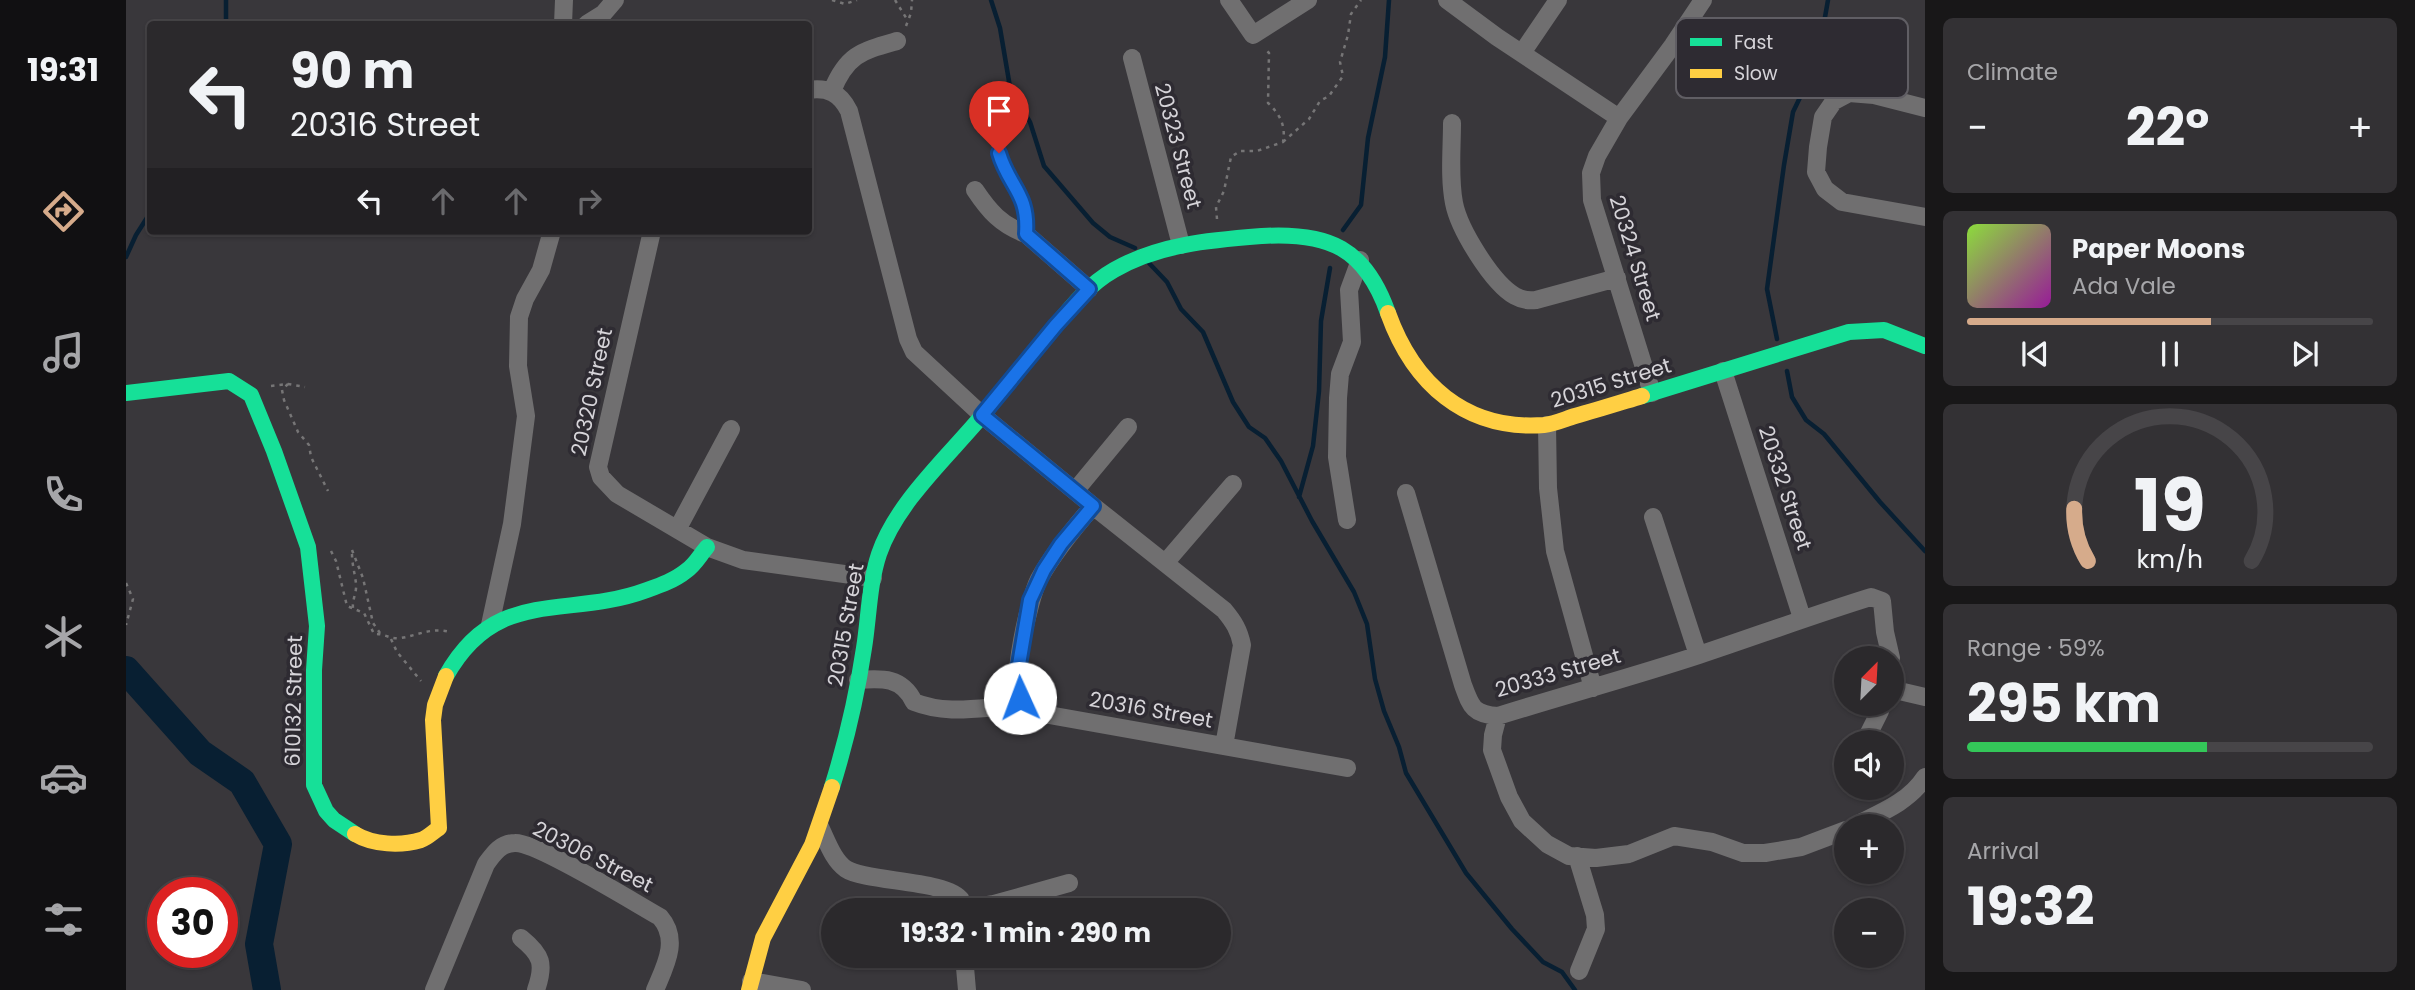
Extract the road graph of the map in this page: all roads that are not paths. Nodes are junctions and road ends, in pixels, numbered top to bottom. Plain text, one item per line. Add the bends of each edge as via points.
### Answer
1 (564, 0) edge
2 (615, 0) edge
3 (1229, 0) edge
4 (1308, 0) edge
5 (1447, 0) edge
6 (1559, 0) edge
7 (1703, 0) edge
8 (1691, 18) edge
9 (563, 21) edge
10 (592, 21) edge
11 (1676, 40) edge
12 (897, 41) road end
13 (1522, 53) junction
14 (1132, 58) dead end
15 (812, 90) edge
16 (832, 91) junction
17 (1841, 98) edge
18 (1886, 98) edge
19 (1925, 108) edge
20 (1619, 118) junction
21 (1452, 123) dead end
22 (991, 129) dead end
23 (975, 190) dead end
24 (1925, 217) edge
25 (1026, 234) junction
26 (551, 235) edge
27 (651, 235) edge
28 (1181, 245) junction
29 (1360, 260) junction
30 (1618, 278) junction
31 (1089, 289) junction
32 (1925, 346) edge
33 (1723, 371) junction
34 (126, 393) edge
35 (1652, 393) junction
36 (982, 415) junction
37 (1547, 425) junction
38 (1128, 427) dead end
39 (731, 429) dead end
40 (1233, 484) dead end
41 (1075, 491) junction
42 (1406, 493) dead end
43 (1093, 506) junction
44 (1653, 517) dead end
45 (1347, 520) dead end
46 (678, 528) junction
47 (707, 547) junction
48 (1166, 562) junction
49 (873, 578) junction
50 (1802, 618) junction
51 (489, 625) junction
52 (1888, 646) edge
53 (1698, 655) junction
54 (858, 680) junction
55 (1593, 688) junction
56 (1904, 692) edge
57 (1925, 697) edge
58 (1027, 705) junction
59 (1498, 716) junction
60 (1224, 746) junction
61 (1347, 768) dead end
62 (1925, 777) edge
63 (1878, 814) edge
64 (820, 827) junction
65 (1834, 835) edge
66 (1577, 856) junction
67 (1069, 883) dead end
68 (959, 898) edge
69 (1015, 898) edge
70 (521, 938) dead end
71 (965, 968) edge
72 (1579, 971) dead end
73 (750, 986) edge
74 (434, 990) edge
75 (536, 990) edge
76 (655, 990) edge
77 (802, 990) edge
78 (967, 990) edge

1 - 9 street
2 - 10 street
3 - 4 street via 1253,35
5 - 13 street
6 - 13 street
7 - 8 street, 20324 Street
11 - 20 street, 20324 Street
12 - 16 street via 873,46 856,56
13 - 20 street
14 - 28 street, 20323 Street
15 - 16 street
16 - 36 street via 849,111 914,352
17 - 24 street via 1823,117 1818,146 1816,172 1825,189 1842,202
18 - 19 street
20 - 30 street, 20324 Street via 1591,173 1592,200
21 - 30 street via 1456,213 1508,291 1536,300
22 - 25 lane via 1002,166 1026,206
23 - 25 street via 990,213
25 - 31 street
26 - 51 street via 519,317 518,366 526,416 512,524
27 - 46 street, 20320 Street via 597,467 617,494
28 - 29 street, 20315 Street via 1283,235 1315,237
28 - 31 street, 20315 Street via 1128,263
29 - 37 street, 20315 Street via 1384,299 1413,366 1445,398 1493,420
29 - 45 street via 1349,290 1352,342 1340,374 1338,398 1338,457
30 - 35 street, 20324 Street
31 - 36 street, 20315 Street
32 - 33 street, 20315 Street via 1884,330 1849,332
33 - 35 street, 20315 Street
33 - 50 street, 20332 Street
34 - 51 street, 610132 Street via 229,382 251,395 308,547 317,626 314,785 326,811 342,827 360,837 399,844 423,840 439,828 432,735 435,705 457,655
35 - 37 street, 20315 Street
36 - 41 street, 20316 Street
36 - 49 street, 20315 Street via 898,518 884,541
37 - 55 street via 1553,539
38 - 41 street
39 - 46 street
40 - 48 street
41 - 43 street, 20316 Street
42 - 59 street, 20333 Street via 1471,705 1484,715
43 - 48 street, 20316 Street
43 - 58 street via 1061,544 1030,600 1016,682
44 - 53 street
46 - 47 street, 20320 Street
47 - 49 street, 20320 Street via 743,560
47 - 51 street, 610132 Street via 689,568 637,594 531,610
48 - 60 street, 20316 Street via 1224,610 1240,633 1241,655
49 - 54 street, 20315 Street
50 - 52 street, 20333 Street via 1871,597 1882,601
50 - 53 street, 20333 Street
53 - 55 street, 20333 Street
54 - 58 street via 898,682 914,702 950,709
54 - 64 street, 20315 Street
55 - 59 street, 20333 Street
56 - 57 street
58 - 60 street, 20316 Street via 1049,715
59 - 66 street via 1492,750 1522,821 1547,844
60 - 61 street
62 - 63 street via 1917,789
64 - 68 street via 845,868 908,881
64 - 73 street, 20315 Street via 765,931
65 - 66 street via 1801,847 1765,853 1743,853 1674,836 1629,854
66 - 72 street via 1596,929
67 - 69 street
70 - 75 street via 541,958
71 - 78 street
73 - 77 street
74 - 76 street, 20306 Street via 486,864 500,847 518,842 660,917 671,941

